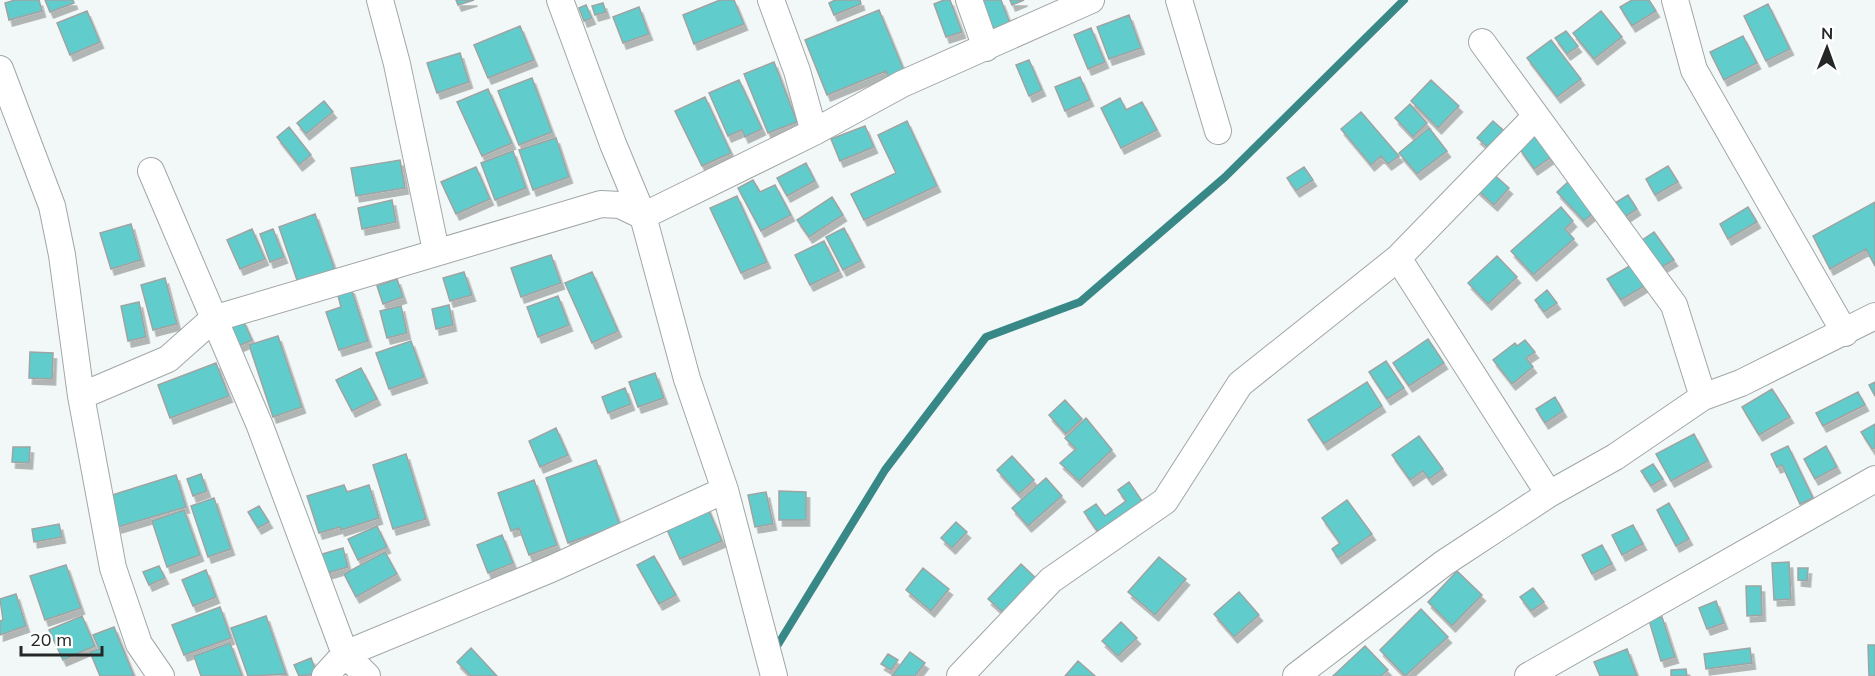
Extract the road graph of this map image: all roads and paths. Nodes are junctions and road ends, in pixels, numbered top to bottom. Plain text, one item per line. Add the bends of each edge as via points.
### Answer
1 (380, 0) edge
2 (560, 0) edge
3 (771, 0) edge
4 (969, 0) edge
5 (1091, 0) edge
6 (1179, 0) edge
7 (1675, 0) edge
8 (1482, 42) dead end
9 (986, 48) junction
10 (0, 69) edge
11 (1536, 116) junction
12 (1218, 130) dead end
13 (814, 132) junction
14 (151, 171) dead end
15 (644, 216) junction
16 (436, 251) junction
17 (1398, 258) junction
18 (1875, 316) edge
19 (213, 319) junction
20 (1845, 333) junction
21 (81, 396) junction
22 (1703, 397) junction
23 (1875, 479) edge
24 (725, 490) junction
25 (1549, 494) junction
26 (345, 654) junction
27 (161, 676) edge
28 (325, 676) edge
29 (367, 676) edge
30 (774, 676) edge
31 (960, 676) edge
32 (1296, 676) edge
33 (1528, 676) edge

1 - 16 street
2 - 15 street
3 - 13 street
4 - 9 street
5 - 9 street
6 - 12 street
7 - 20 street via 1694,70
8 - 11 street
9 - 13 street via 902,84
10 - 21 street via 52,206
11 - 17 street
11 - 22 street via 1674,305
13 - 15 street
14 - 19 street
15 - 16 street via 620,205 601,204
15 - 24 street via 687,380
16 - 19 street
17 - 25 street
17 - 31 street via 1240,384 1165,501 1051,580
18 - 20 street
19 - 21 street via 168,359
19 - 26 street via 260,426
20 - 22 street
21 - 27 street via 113,568 139,644
22 - 25 street via 1615,457
23 - 33 street
24 - 26 street via 551,569
24 - 30 street
25 - 32 street via 1444,563
26 - 28 street
26 - 29 street

